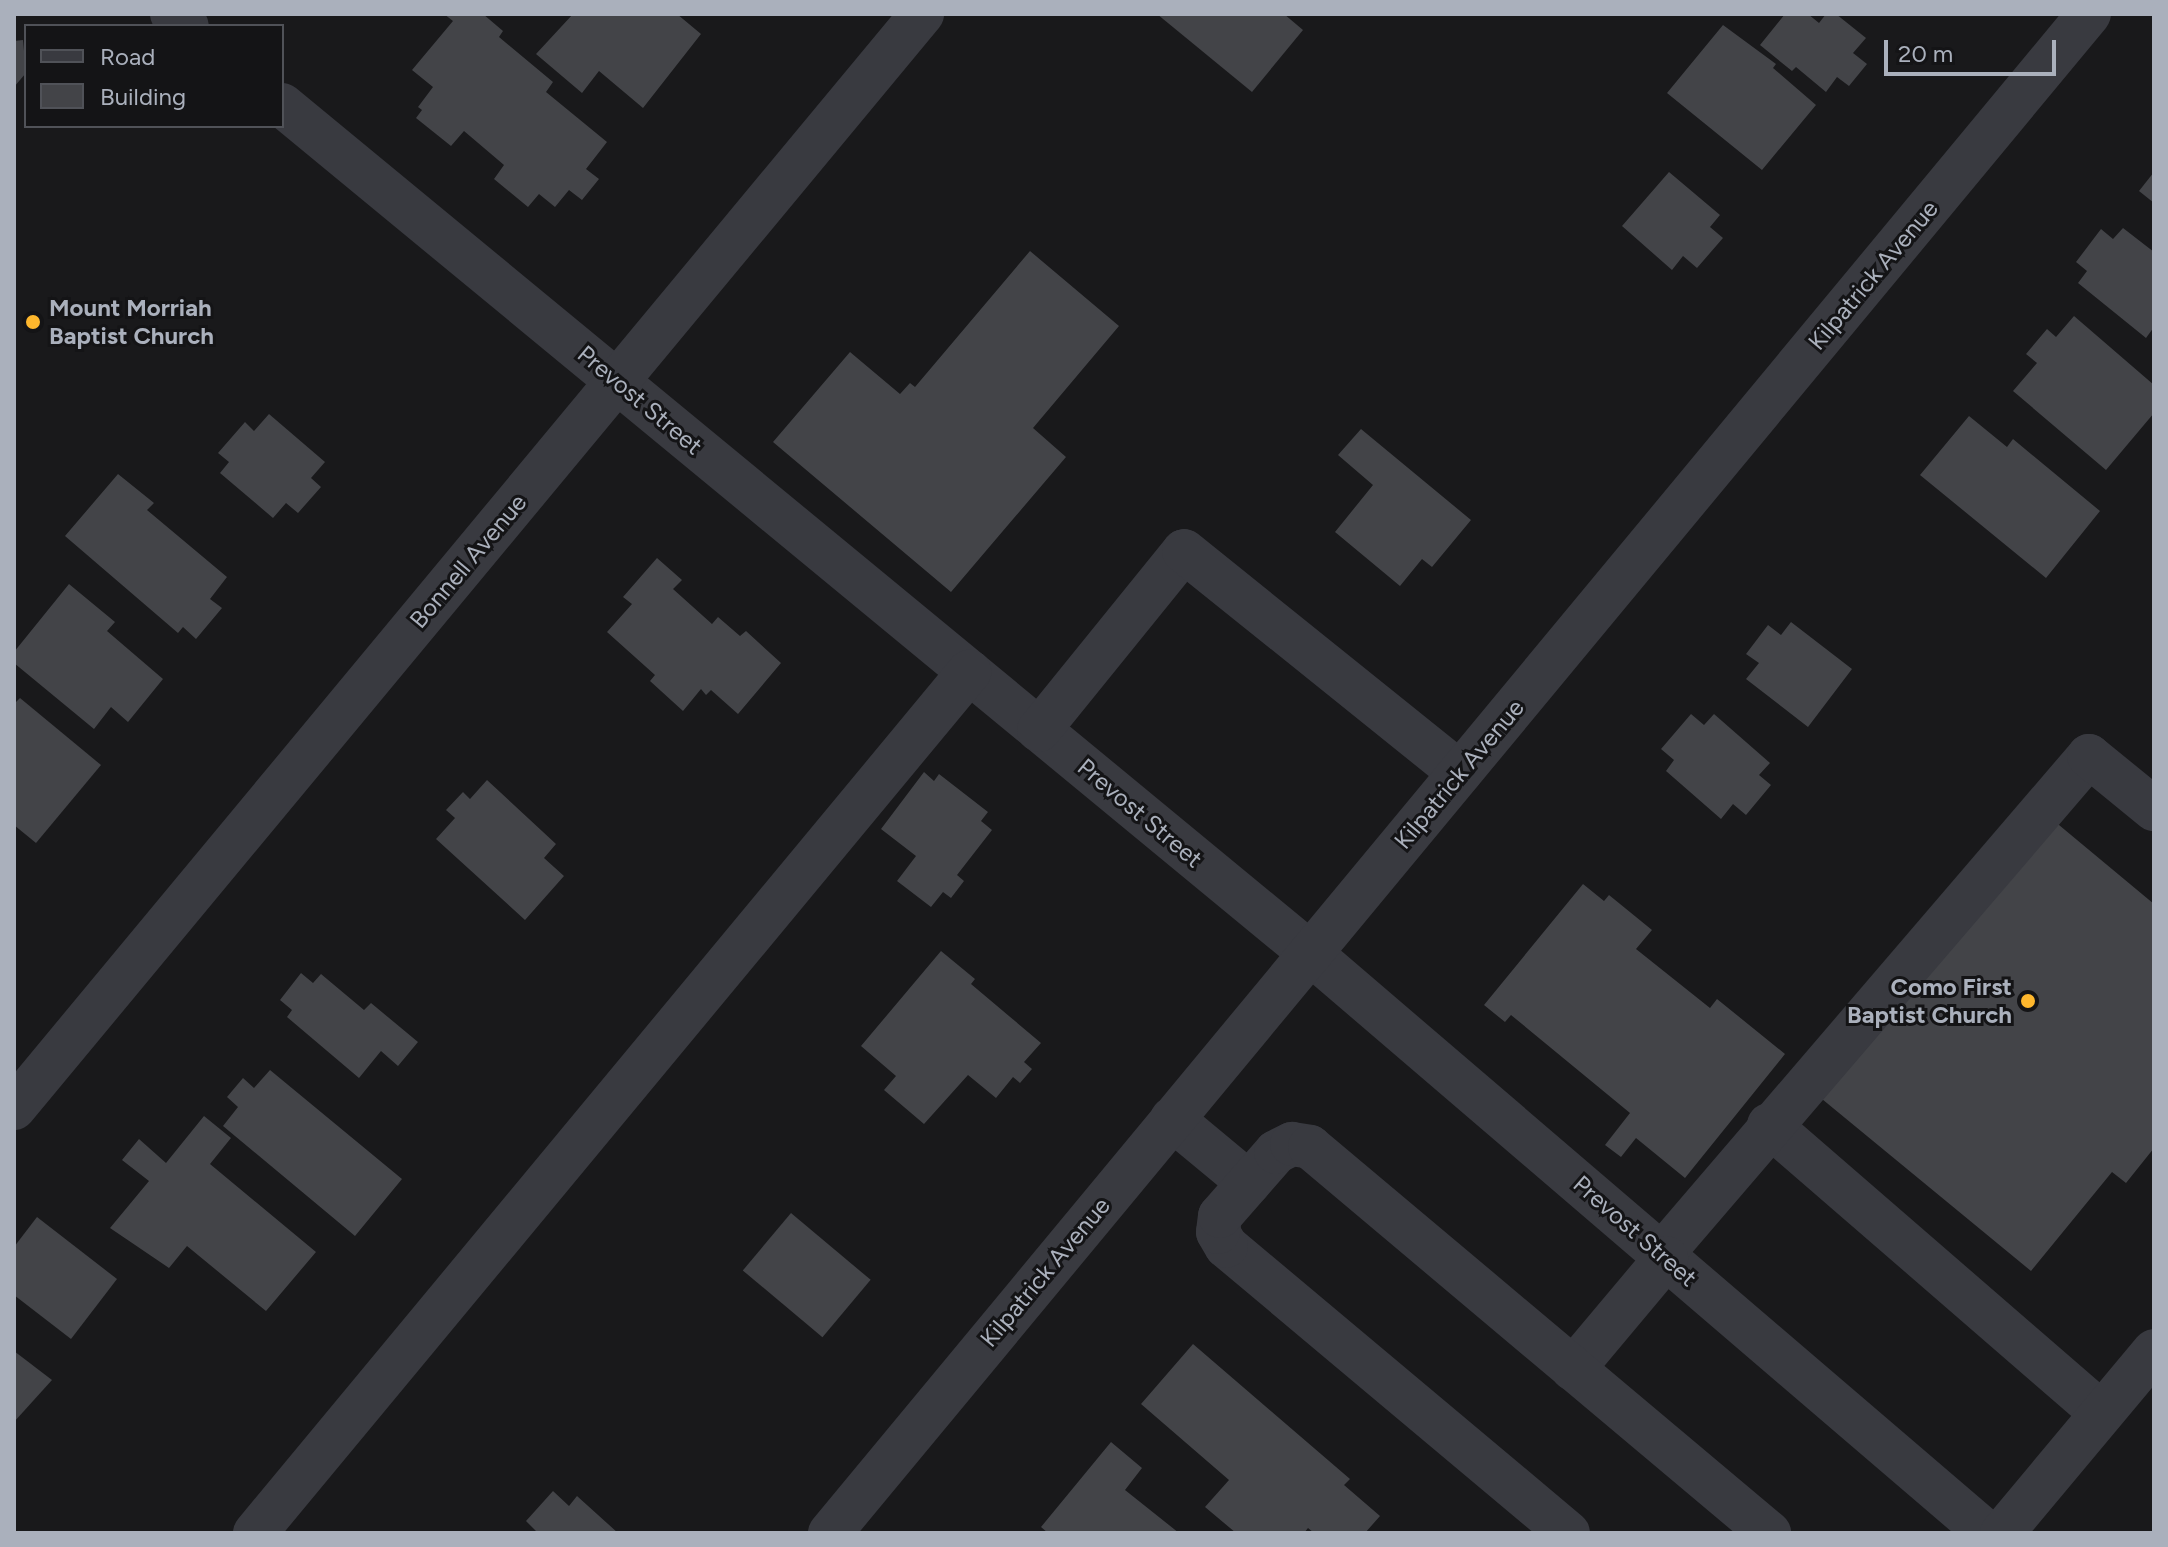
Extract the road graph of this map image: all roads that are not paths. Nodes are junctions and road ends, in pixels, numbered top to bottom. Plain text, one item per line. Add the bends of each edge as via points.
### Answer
1 (922, 14) edge
2 (2089, 14) edge
3 (284, 107) edge
4 (617, 381) junction
5 (969, 672) junction
6 (1039, 730) junction
7 (1460, 773) junction
8 (2154, 809) edge
9 (1310, 953) junction
10 (14, 1108) edge
11 (1172, 1119) junction
12 (1769, 1125) junction
13 (1249, 1183) junction
14 (1664, 1256) junction
15 (2154, 1351) edge
16 (1573, 1369) junction
17 (2101, 1413) junction
18 (255, 1533) edge
19 (830, 1533) edge
20 (1568, 1533) edge
21 (1769, 1533) edge
22 (1987, 1533) edge
23 (2002, 1533) edge

1 - 4 street, Bonnell Avenue
2 - 7 street, Kilpatrick Avenue
3 - 4 street, Prevost Street
4 - 5 street, Prevost Street
4 - 10 street, Bonnell Avenue
5 - 6 street, Prevost Street
5 - 18 street
6 - 7 street via 1184,551
6 - 9 street, Prevost Street
7 - 9 street, Kilpatrick Avenue
8 - 12 street via 2089,756
9 - 11 street, Kilpatrick Avenue
9 - 14 street, Prevost Street
11 - 13 street
11 - 19 street, Kilpatrick Avenue
12 - 14 street
12 - 17 street
13 - 16 street via 1276,1152 1292,1144 1310,1147
13 - 20 street via 1220,1216 1218,1232 1226,1246
14 - 16 street
14 - 22 street, Prevost Street
15 - 17 street
16 - 21 street
17 - 23 street

